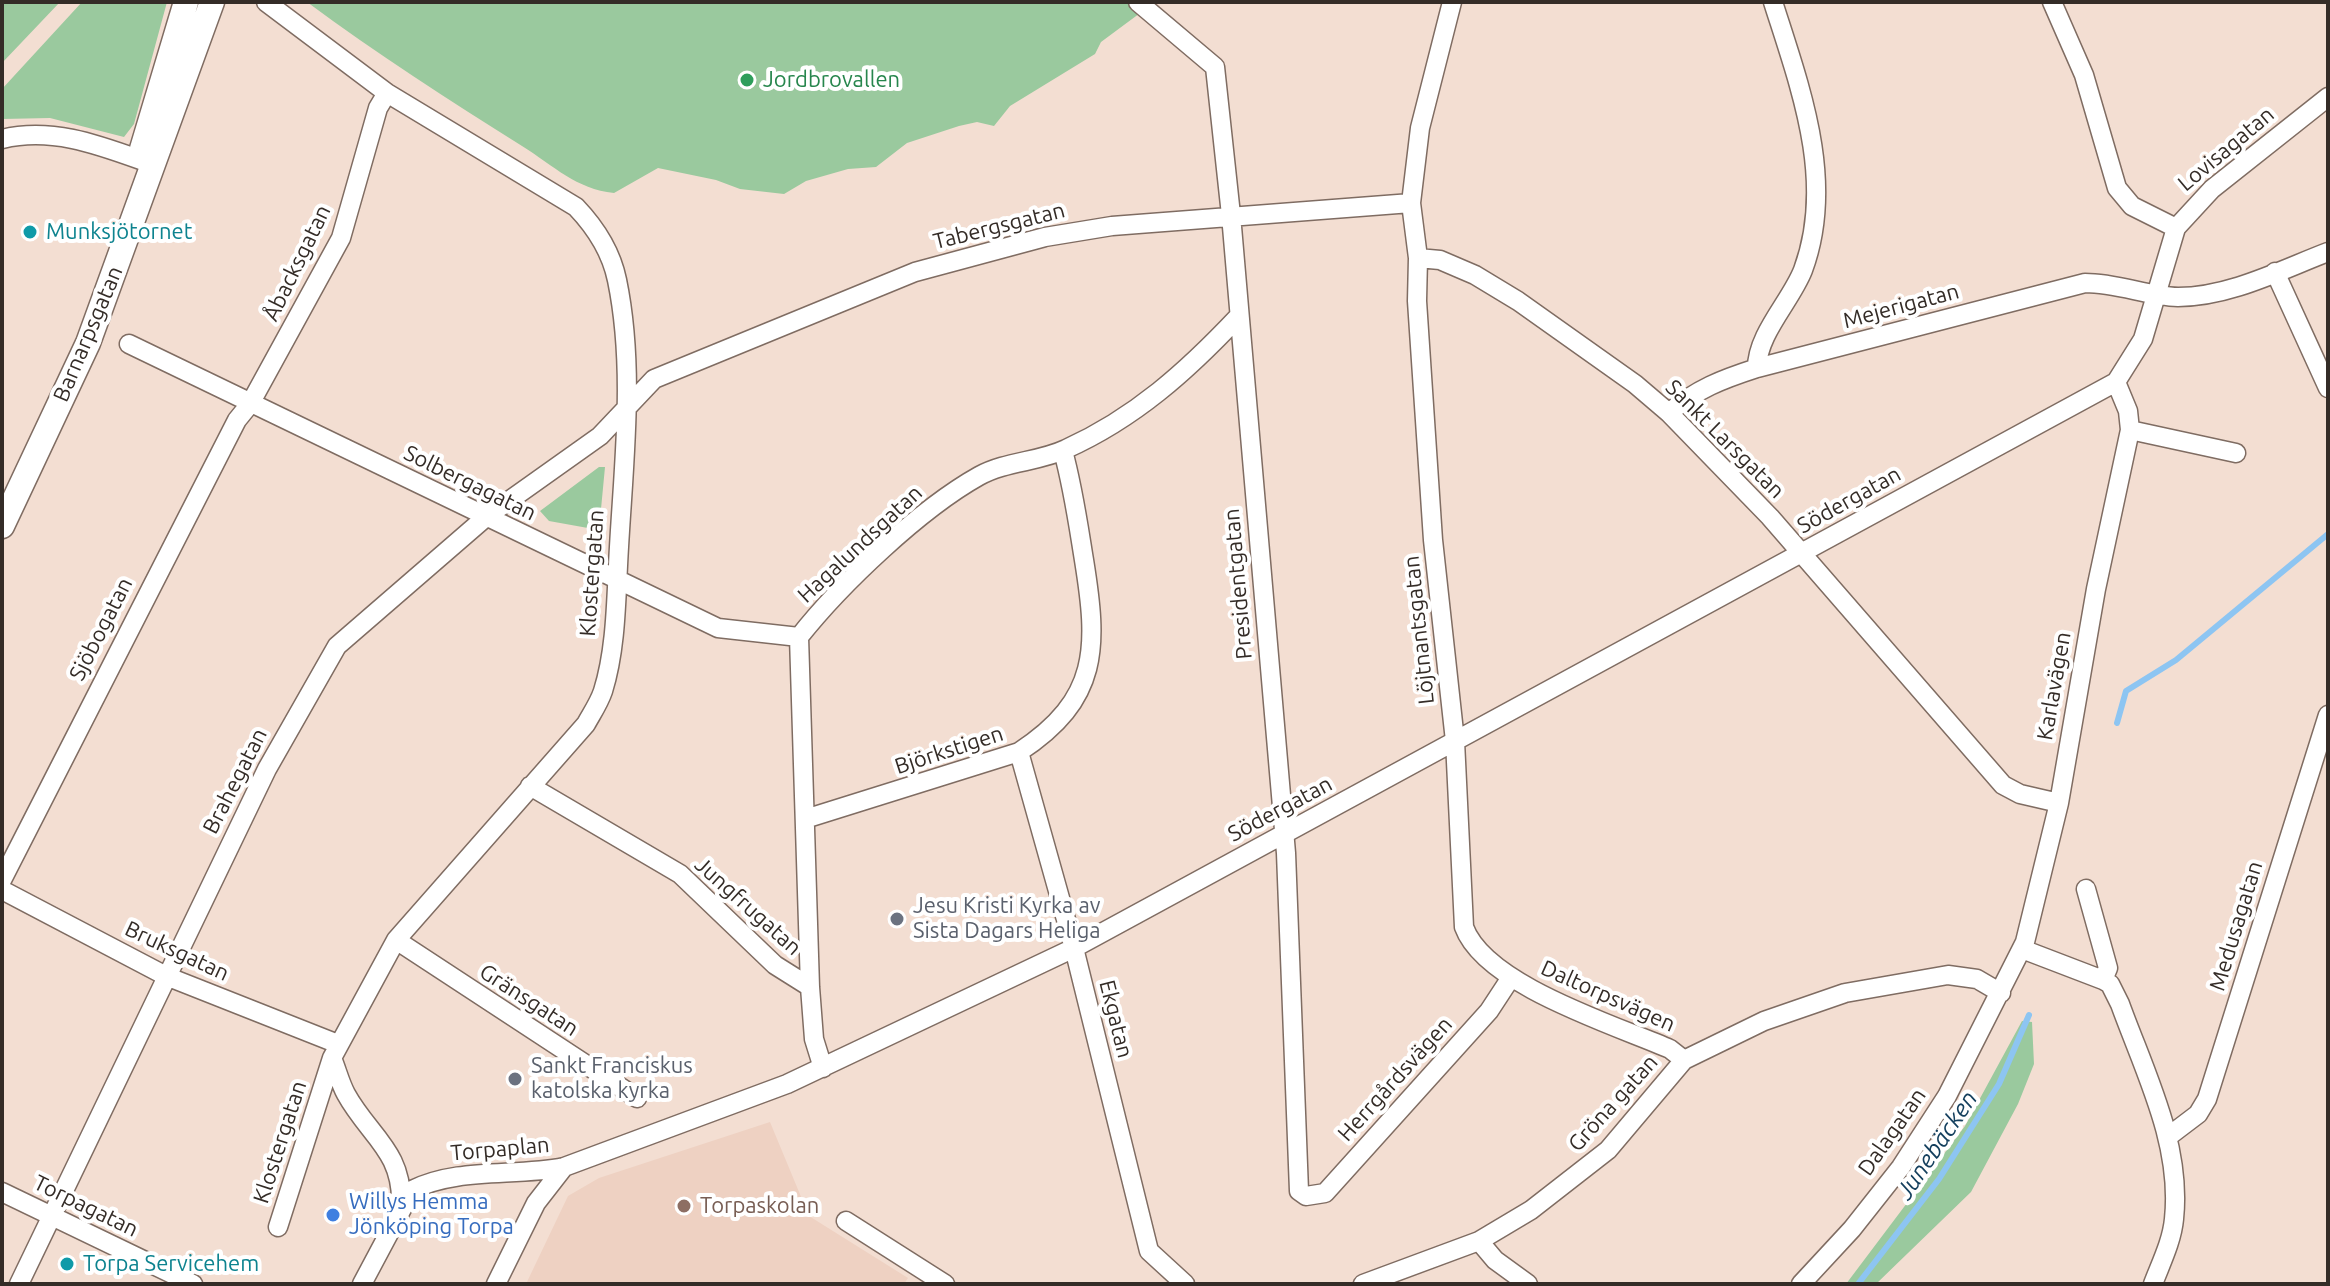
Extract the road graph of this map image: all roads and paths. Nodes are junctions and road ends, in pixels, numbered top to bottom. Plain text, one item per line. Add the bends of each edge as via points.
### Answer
1 (186, 2) edge
2 (212, 2) edge
3 (266, 2) edge
4 (1138, 2) edge
5 (1452, 2) edge
6 (1773, 2) edge
7 (2052, 2) edge
8 (387, 93) junction
9 (2328, 97) edge
10 (2, 139) edge
11 (145, 162) junction
12 (1411, 203) junction
13 (1231, 215) junction
14 (2176, 228) junction
15 (2328, 252) edge
16 (1418, 258) junction
17 (2275, 272) junction
18 (2155, 293) junction
19 (1238, 317) junction
20 (129, 344) dead end
21 (1757, 368) junction
22 (2116, 382) junction
23 (2328, 388) edge
24 (250, 404) junction
25 (628, 404) junction
26 (1669, 413) junction
27 (2130, 430) junction
28 (1063, 451) junction
29 (2236, 453) dead end
30 (2, 491) edge
31 (486, 517) junction
32 (2, 526) edge
33 (1801, 554) junction
34 (617, 581) junction
35 (799, 637) junction
36 (2328, 715) edge
37 (1455, 741) junction
38 (1019, 752) junction
39 (530, 786) junction
40 (2059, 803) junction
41 (805, 819) junction
42 (1284, 834) junction
43 (2, 880) edge
44 (2086, 889) dead end
45 (2, 890) edge
46 (396, 940) junction
47 (1074, 948) junction
48 (2022, 949) junction
49 (166, 976) junction
50 (1510, 979) junction
51 (2103, 980) junction
52 (810, 987) junction
53 (2001, 993) junction
54 (335, 1051) junction
55 (1684, 1060) junction
56 (823, 1068) junction
57 (637, 1098) dead end
58 (2169, 1136) junction
59 (564, 1167) junction
60 (2, 1192) edge
61 (1306, 1196) joint
62 (401, 1205) junction
63 (51, 1217) junction
64 (846, 1221) dead end
65 (278, 1227) dead end
66 (1479, 1241) junction
67 (933, 1281) edge
68 (1375, 1282) edge
69 (1806, 1282) edge
70 (19, 1284) edge
71 (193, 1284) edge
72 (362, 1284) edge
73 (496, 1284) edge
74 (1185, 1284) edge
75 (1528, 1284) edge
76 (2153, 1284) edge

1 - 11 main road, Barnarpsgatan
2 - 11 main road, Barnarpsgatan
3 - 8 street, Klostergatan
4 - 13 street, Presidentgatan via 1215,67
5 - 12 street, Löjtnantsgatan via 1420,128
6 - 21 street via 1806,107 1817,196 1809,254 1765,339
7 - 14 street via 2084,75 2117,188 2132,206
8 - 24 street, Åbacksgatan via 378,108 341,238
8 - 25 street, Klostergatan via 576,207 593,225 617,281
9 - 14 street, Lovisagatan via 2212,189
10 - 11 street via 59,135
11 - 30 main road, Barnarpsgatan via 92,303
11 - 32 main road, Barnarpsgatan via 88,343
12 - 13 street, Tabergsgatan
12 - 16 street, Löjtnantsgatan
13 - 19 street, Presidentgatan
13 - 25 street, Tabergsgatan via 1072,232 953,260 654,379
14 - 18 street, Lovisagatan
15 - 17 street, Mejerigatan
16 - 26 street, Sankt Larsgatan via 1440,260 1507,295
16 - 37 street, Löjtnantsgatan via 1433,540
17 - 18 street, Mejerigatan via 2200,296
17 - 23 street
18 - 21 street, Mejerigatan via 2114,283 2085,283
18 - 22 street, Lovisagatan via 2143,339
19 - 28 street, Hagalundsgatan via 1135,412
19 - 42 street, Presidentgatan
20 - 24 street, Solbergagatan
21 - 26 street, Mejerigatan via 1689,394
22 - 27 street, Karlavägen
22 - 33 street, Södergatan
24 - 31 street, Solbergagatan
24 - 43 street, Sjöbogatan via 157,572
25 - 31 street, Brahegatan via 600,436
25 - 34 street, Klostergatan
26 - 33 street, Sankt Larsgatan
27 - 29 street
27 - 40 street, Karlavägen
28 - 35 street, Hagalundsgatan via 994,470 953,492 889,545
28 - 38 street, Björkstigen via 1093,616 1091,659 1082,688 1064,716
31 - 34 street, Solbergagatan
31 - 49 street, Brahegatan via 337,646 267,769
33 - 37 street, Södergatan
33 - 40 street, Sankt Larsgatan via 2003,785
34 - 35 street, Solbergagatan via 718,628
34 - 39 street, Klostergatan via 602,694 586,724
35 - 41 street, Hagalundsgatan
36 - 58 street, Medusagatan via 2207,1099 2198,1114
37 - 42 street, Södergatan
37 - 50 street, Löjtnantsgatan via 1464,927 1469,941
38 - 41 street, Björkstigen
38 - 47 street, Ekgatan
39 - 46 street, Klostergatan
39 - 52 street, Jungfrugatan via 680,874 775,965
40 - 48 street, Karlavägen
41 - 52 street, Hagalundsgatan
42 - 47 street, Södergatan
42 - 61 street, Presidentgatan via 1298,1184
44 - 51 street via 2108,968
45 - 49 street, Bruksgatan
46 - 54 street, Klostergatan
46 - 57 street, Gränsgatan
47 - 56 street, Södergatan
47 - 74 street, Ekgatan via 1149,1251
48 - 51 street
48 - 53 street, Karlavägen
49 - 54 street, Bruksgatan
49 - 63 street, Brahegatan
50 - 55 street, Daltorpsvägen via 1670,1049
50 - 61 street, Herrgårdsvägen via 1489,1011 1325,1193
51 - 58 street via 2120,1004
52 - 56 street, Hagalundsgatan via 814,1039
53 - 55 street, Gröna gatan via 1977,979 1948,975 1845,993 1764,1021
53 - 69 street, Dalagatan via 1947,1096 1901,1167
54 - 62 street via 347,1095 394,1160 402,1181
54 - 65 street, Klostergatan
55 - 66 street, Gröna gatan via 1597,1160
56 - 59 street, Södergatan
58 - 76 street via 2174,1221
59 - 62 street, Torpaplan via 529,1175 448,1177 412,1190
59 - 73 street via 536,1203
60 - 63 street, Torpagatan
62 - 72 street, Torpaplan
63 - 70 street, Brahegatan
63 - 71 street, Torpagatan
64 - 67 street
66 - 68 street, Gröna gatan
66 - 75 street

